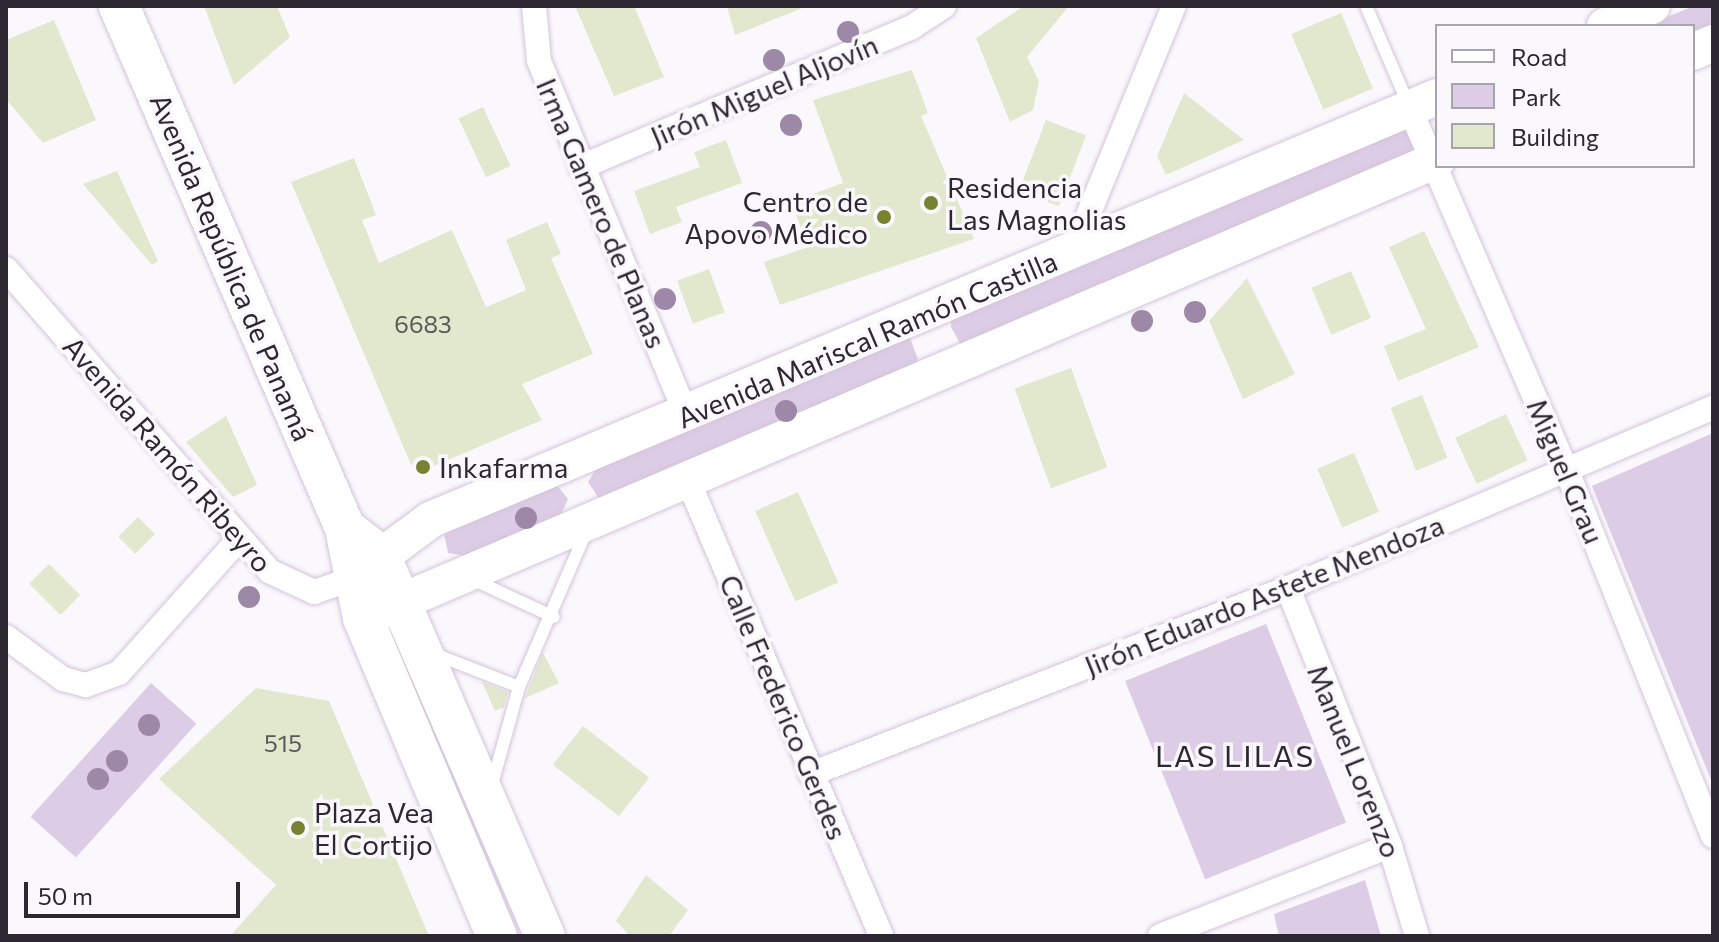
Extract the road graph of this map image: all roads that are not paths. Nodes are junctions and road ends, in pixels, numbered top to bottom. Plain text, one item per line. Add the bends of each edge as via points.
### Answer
1 (119, 6) edge
2 (534, 6) edge
3 (944, 6) edge
4 (1174, 6) edge
5 (1366, 6) edge
6 (1652, 6) edge
7 (1610, 24) edge
8 (1424, 103) edge
9 (1435, 161) edge
10 (581, 167) junction
11 (1438, 168) edge
12 (1073, 252) junction
13 (6, 269) edge
14 (920, 316) junction
15 (945, 371) junction
16 (1713, 408) edge
17 (687, 416) junction
18 (568, 464) junction
19 (1567, 471) junction
20 (687, 478) junction
21 (590, 520) junction
22 (240, 538) junction
23 (366, 567) junction
24 (465, 576) junction
25 (1288, 588) junction
26 (401, 603) junction
27 (554, 617) junction
28 (363, 618) junction
29 (6, 637) edge
30 (421, 648) junction
31 (519, 687) junction
32 (811, 774) junction
33 (487, 802) junction
34 (1713, 836) edge
35 (1390, 846) junction
36 (497, 936) edge
37 (545, 936) edge
38 (881, 936) edge
39 (1160, 936) edge
40 (1417, 936) edge

1 - 23 main road, Avenida República de Panamá
2 - 10 street, Irma Gamero de Planas via 539,61
3 - 10 street, Jirón Miguel Aljovín via 912,27
4 - 12 street
5 - 8 lane
6 - 7 main road
8 - 9 street, Miguel Grau
8 - 12 main road, Avenida Mariscal Ramón Castilla
9 - 15 main road, Avenida Mariscal Ramón Castilla
10 - 17 street, Irma Gamero de Planas
11 - 19 street, Miguel Grau
12 - 14 main road, Avenida Mariscal Ramón Castilla
13 - 22 street, Avenida Ramón Ribeyro
14 - 15 main road
14 - 17 main road, Avenida Mariscal Ramón Castilla
15 - 20 main road, Avenida Mariscal Ramón Castilla
16 - 19 street, Jirón Eduardo Astete Mendoza
17 - 18 main road, Avenida Mariscal Ramón Castilla
18 - 21 main road
18 - 23 main road, Avenida Mariscal Ramón Castilla via 430,520
19 - 25 street, Jirón Eduardo Astete Mendoza
19 - 34 street, Miguel Grau
20 - 21 main road, Avenida Mariscal Ramón Castilla
20 - 32 street, Calle Frederico Gerdes
21 - 24 main road, Avenida Mariscal Ramón Castilla
21 - 27 lane
22 - 23 street, Avenida Ramón Ribeyro via 269,571 300,590 331,591
22 - 29 street via 119,673 86,685 63,679
23 - 26 main road, Avenida República de Panamá
23 - 28 main road, Avenida República de Panamá
24 - 26 main road, Avenida Mariscal Ramón Castilla
24 - 27 lane
25 - 32 street, Jirón Eduardo Astete Mendoza
25 - 35 street, Manuel Lorenzo
26 - 28 main road, Avenida Mariscal Ramón Castilla
26 - 30 main road, Avenida República de Panamá
27 - 31 lane
28 - 36 main road, Avenida República de Panamá
30 - 31 lane
30 - 33 main road, Avenida República de Panamá
31 - 33 lane
32 - 38 street, Calle Frederico Gerdes
33 - 37 main road, Avenida República de Panamá
35 - 39 street
35 - 40 street, Manuel Lorenzo

